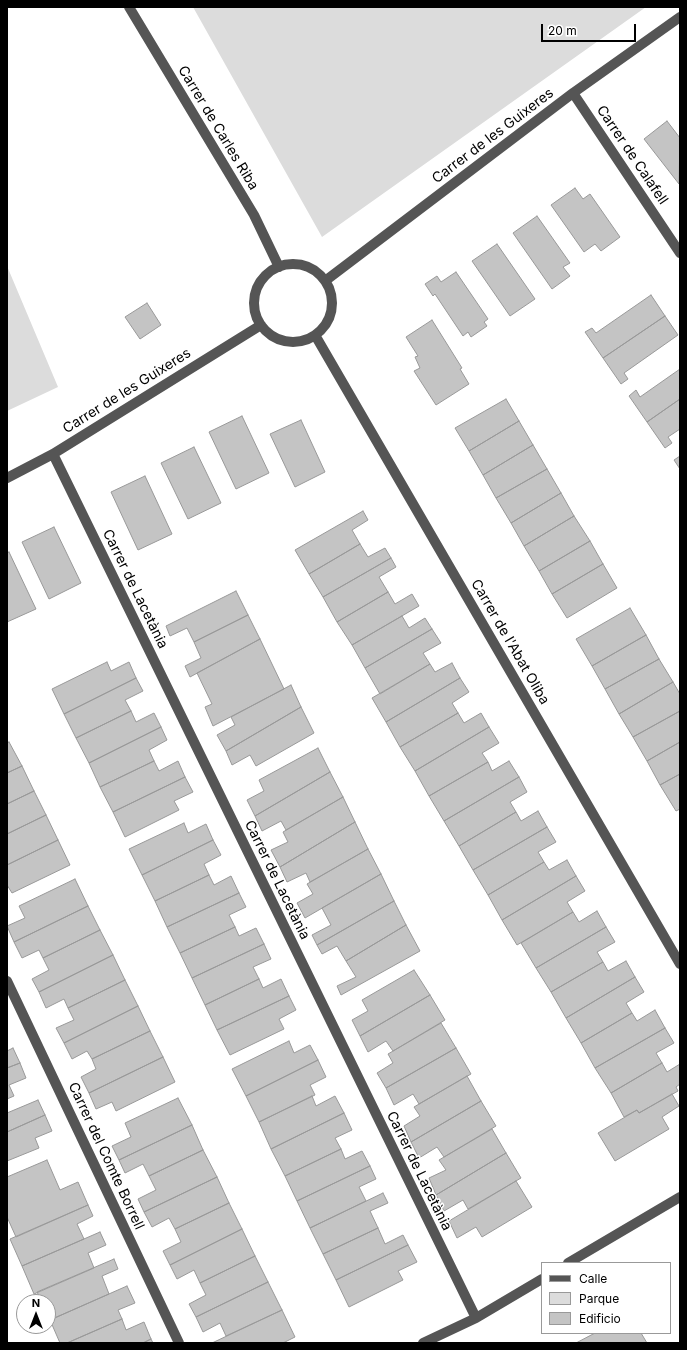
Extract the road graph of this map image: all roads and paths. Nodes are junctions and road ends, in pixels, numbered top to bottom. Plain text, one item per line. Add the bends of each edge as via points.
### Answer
1 (129, 7) edge
2 (680, 17) edge
3 (573, 93) junction
4 (680, 252) edge
5 (279, 267) junction
6 (325, 281) junction
7 (261, 325) junction
8 (315, 334) junction
9 (53, 454) junction
10 (7, 478) edge
11 (680, 964) edge
12 (7, 981) edge
13 (680, 1197) edge
14 (570, 1262) edge
15 (541, 1280) edge
16 (476, 1318) junction
17 (179, 1343) edge
18 (423, 1343) edge

1 - 5 street, Carrer de Carles Riba via 254,215
2 - 3 street, Carrer de les Guixeres
3 - 4 street, Carrer de Calafell
3 - 6 street, Carrer de les Guixeres
5 - 6 street via 288,264 306,266
5 - 7 street via 267,274 258,285 255,294 255,312
6 - 8 street via 330,293 330,312 325,324
7 - 8 street via 275,337 284,340 302,340
7 - 9 street, Carrer de les Guixeres
8 - 11 street, Carrer de l'Abat Oliba
9 - 10 street, Carrer de les Guixeres
9 - 16 street, Carrer de Lacetània
12 - 17 street, Carrer del Comte Borrell
13 - 14 street
15 - 16 street
16 - 18 street

